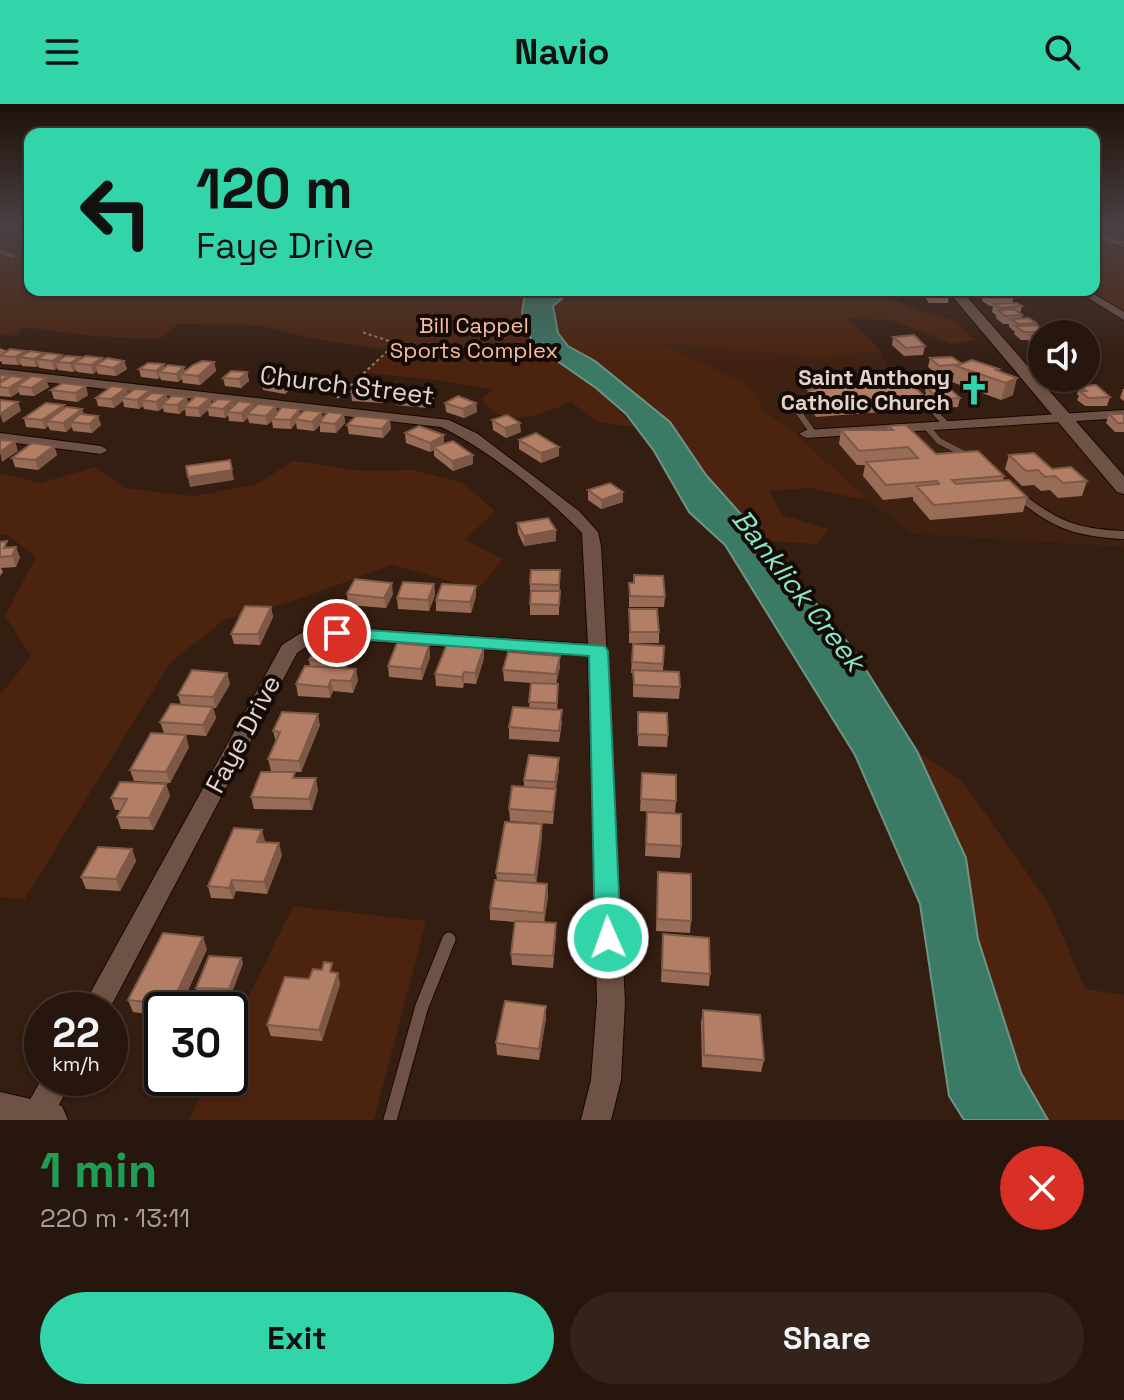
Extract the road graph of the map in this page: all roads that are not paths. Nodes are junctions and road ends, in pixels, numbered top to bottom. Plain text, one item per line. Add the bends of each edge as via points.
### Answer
1 (959, 296) edge
2 (1090, 296) edge
3 (1124, 317) edge
4 (0, 373) edge
5 (906, 382) edge
6 (787, 396) dead end
7 (1124, 414) edge
8 (1062, 416) junction
9 (946, 424) junction
10 (926, 426) junction
11 (810, 434) joint
12 (0, 437) edge
13 (101, 450) dead end
14 (977, 460) edge
15 (1011, 488) edge
16 (1124, 488) edge
17 (1124, 535) edge
18 (598, 651) junction
19 (449, 939) dead end
20 (105, 992) edge
21 (44, 1096) edge
22 (28, 1116) edge
23 (390, 1120) edge
24 (596, 1120) edge

1 - 8 street
2 - 3 street
4 - 18 street, Church Street via 455,426 590,532
5 - 9 lane
6 - 11 lane
7 - 8 street
8 - 9 street
8 - 16 street
9 - 10 street
10 - 11 street
10 - 14 lane via 939,441
12 - 13 street
15 - 17 lane via 1064,529
18 - 20 street, Faye Drive via 337,633 308,637 289,649
18 - 24 street, Church Street via 611,1002 606,1080
19 - 23 lane via 422,1006
21 - 22 street

